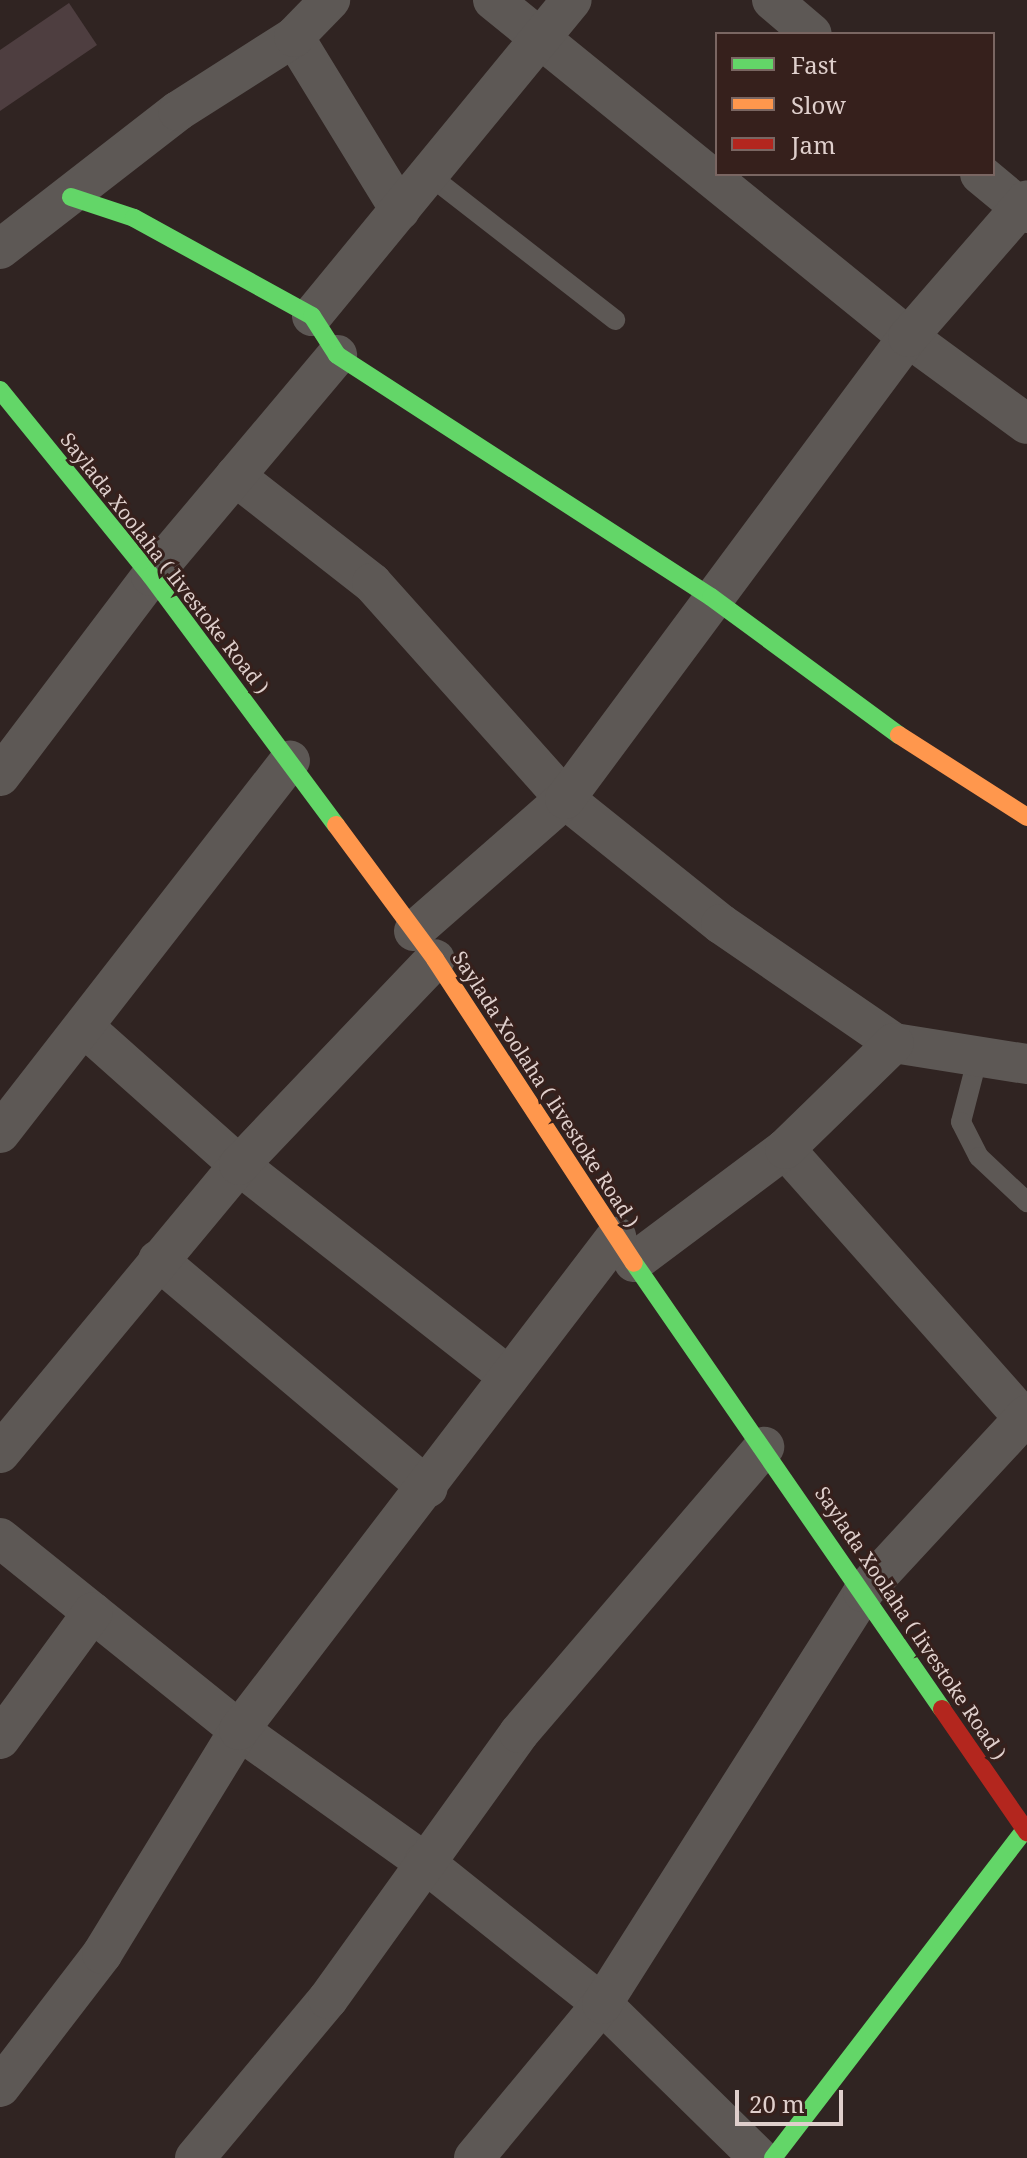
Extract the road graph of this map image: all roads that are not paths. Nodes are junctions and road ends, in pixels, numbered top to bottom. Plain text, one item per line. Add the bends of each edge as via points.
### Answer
1 (330, 0) edge
2 (493, 0) edge
3 (572, 0) edge
4 (772, 0) edge
5 (810, 32) edge
6 (294, 37) junction
7 (539, 41) junction
8 (429, 175) junction
9 (983, 176) edge
10 (71, 197) junction
11 (1025, 207) edge
12 (400, 210) junction
13 (0, 249) edge
14 (312, 316) junction
15 (615, 320) dead end
16 (908, 337) junction
17 (337, 355) junction
18 (0, 390) edge
19 (1027, 424) edge
20 (235, 476) junction
21 (151, 576) junction
22 (711, 597) junction
23 (290, 761) junction
24 (0, 776) edge
25 (565, 799) junction
26 (1027, 817) edge
27 (424, 945) junction
28 (84, 1027) junction
29 (894, 1043) junction
30 (977, 1060) junction
31 (1027, 1064) edge
32 (0, 1133) edge
33 (785, 1149) junction
34 (239, 1165) junction
35 (1027, 1202) edge
36 (625, 1249) junction
37 (158, 1260) junction
38 (509, 1377) junction
39 (1026, 1416) edge
40 (764, 1447) junction
41 (0, 1453) edge
42 (428, 1488) junction
43 (0, 1538) edge
44 (863, 1592) junction
45 (93, 1612) junction
46 (239, 1730) junction
47 (0, 1739) edge
48 (1026, 1830) edge
49 (424, 1862) junction
50 (602, 2004) junction
51 (0, 2087) edge
52 (195, 2158) edge
53 (474, 2158) edge
54 (759, 2158) edge
55 (773, 2158) edge

1 - 6 street
2 - 7 street
3 - 7 street
4 - 5 street
6 - 10 street via 178,111
6 - 12 street
7 - 8 street
7 - 16 street
8 - 12 street
8 - 15 lane
9 - 11 street
10 - 13 street
10 - 14 street via 134,218
11 - 16 street
12 - 14 street
14 - 17 street
16 - 19 street
16 - 22 street
17 - 20 street
17 - 22 street
18 - 21 street, Saylada Xoolaha ( livestoke Road )
20 - 21 street
20 - 25 street via 372,583
21 - 23 street, Saylada Xoolaha ( livestoke Road )
21 - 24 street
22 - 25 street
22 - 26 street via 927,755
23 - 27 street, Saylada Xoolaha ( livestoke Road )
23 - 28 street
25 - 27 street
25 - 29 street via 721,924
27 - 34 street
27 - 36 street, Saylada Xoolaha ( livestoke Road )
28 - 32 street
28 - 34 street
29 - 30 street
29 - 33 street
30 - 31 street
30 - 35 lane via 961,1122 979,1157
33 - 36 street
33 - 39 street
34 - 37 street
34 - 38 street
36 - 38 street
36 - 40 street, Saylada Xoolaha ( livestoke Road )
37 - 41 street
37 - 42 street
38 - 42 street
39 - 44 street
40 - 44 street, Saylada Xoolaha ( livestoke Road )
40 - 49 street via 519,1733
42 - 46 street
43 - 45 street
44 - 48 street, Saylada Xoolaha ( livestoke Road )
44 - 50 street
45 - 46 street
45 - 47 street
46 - 49 street
46 - 51 street via 102,1954
48 - 55 street
49 - 50 street
49 - 52 street via 328,1999
50 - 53 street
50 - 54 street

